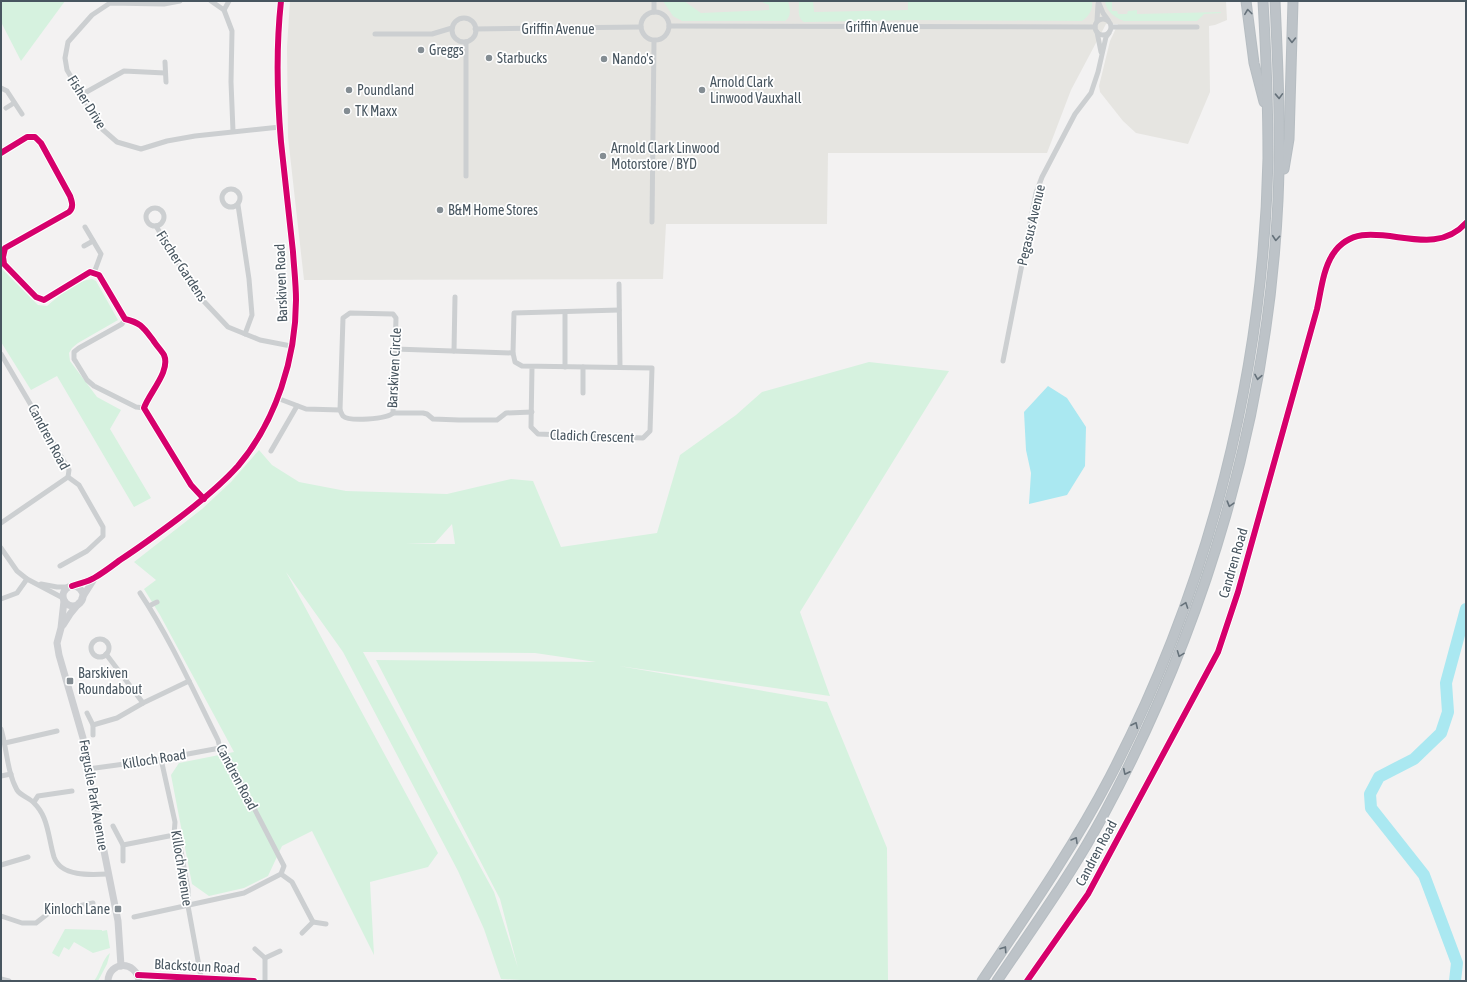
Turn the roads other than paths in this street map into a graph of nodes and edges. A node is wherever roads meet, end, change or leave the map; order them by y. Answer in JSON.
{"nodes":[{"id":1,"x":180,"y":1,"type":"edge"},
{"id":2,"x":211,"y":1,"type":"edge"},
{"id":3,"x":229,"y":1,"type":"edge"},
{"id":4,"x":281,"y":1,"type":"edge"},
{"id":5,"x":654,"y":1,"type":"edge"},
{"id":6,"x":1098,"y":1,"type":"edge"},
{"id":7,"x":1246,"y":1,"type":"edge"},
{"id":8,"x":1263,"y":1,"type":"edge"},
{"id":9,"x":1275,"y":1,"type":"edge"},
{"id":10,"x":1293,"y":1,"type":"edge"},
{"id":11,"x":224,"y":10,"type":"junction"},
{"id":12,"x":654,"y":12,"type":"junction"},
{"id":13,"x":1109,"y":20,"type":"junction"},
{"id":14,"x":669,"y":26,"type":"junction"},
{"id":15,"x":641,"y":27,"type":"junction"},
{"id":16,"x":1096,"y":27,"type":"junction"},
{"id":17,"x":1197,"y":27,"type":"dead end"},
{"id":18,"x":452,"y":28,"type":"junction"},
{"id":19,"x":475,"y":29,"type":"junction"},
{"id":20,"x":1111,"y":30,"type":"junction"},
{"id":21,"x":375,"y":34,"type":"dead end"},
{"id":22,"x":654,"y":40,"type":"junction"},
{"id":23,"x":466,"y":42,"type":"junction"},
{"id":24,"x":1102,"y":53,"type":"junction"},
{"id":25,"x":165,"y":62,"type":"dead end"},
{"id":26,"x":165,"y":73,"type":"junction"},
{"id":27,"x":166,"y":82,"type":"dead end"},
{"id":28,"x":1,"y":88,"type":"edge"},
{"id":29,"x":81,"y":95,"type":"junction"},
{"id":30,"x":14,"y":103,"type":"junction"},
{"id":31,"x":6,"y":108,"type":"dead end"},
{"id":32,"x":22,"y":114,"type":"dead end"},
{"id":33,"x":1268,"y":119,"type":"junction"},
{"id":34,"x":280,"y":127,"type":"junction"},
{"id":35,"x":233,"y":131,"type":"junction"},
{"id":36,"x":1,"y":153,"type":"edge"},
{"id":37,"x":466,"y":176,"type":"dead end"},
{"id":38,"x":1278,"y":200,"type":"junction"},
{"id":39,"x":238,"y":205,"type":"dead end"},
{"id":40,"x":652,"y":222,"type":"dead end"},
{"id":41,"x":1466,"y":223,"type":"edge"},
{"id":42,"x":156,"y":226,"type":"dead end"},
{"id":43,"x":85,"y":227,"type":"dead end"},
{"id":44,"x":93,"y":241,"type":"junction"},
{"id":45,"x":84,"y":246,"type":"dead end"},
{"id":46,"x":94,"y":273,"type":"junction"},
{"id":47,"x":619,"y":284,"type":"dead end"},
{"id":48,"x":455,"y":297,"type":"dead end"},
{"id":49,"x":619,"y":310,"type":"junction"},
{"id":50,"x":565,"y":312,"type":"junction"},
{"id":51,"x":125,"y":319,"type":"junction"},
{"id":52,"x":245,"y":334,"type":"junction"},
{"id":53,"x":291,"y":346,"type":"junction"},
{"id":54,"x":395,"y":349,"type":"junction"},
{"id":55,"x":454,"y":351,"type":"junction"},
{"id":56,"x":513,"y":353,"type":"junction"},
{"id":57,"x":1,"y":354,"type":"edge"},
{"id":58,"x":1003,"y":361,"type":"dead end"},
{"id":59,"x":532,"y":367,"type":"junction"},
{"id":60,"x":565,"y":367,"type":"junction"},
{"id":61,"x":583,"y":367,"type":"junction"},
{"id":62,"x":620,"y":367,"type":"junction"},
{"id":63,"x":583,"y":393,"type":"dead end"},
{"id":64,"x":277,"y":398,"type":"junction"},
{"id":65,"x":297,"y":406,"type":"junction"},
{"id":66,"x":144,"y":408,"type":"junction"},
{"id":67,"x":340,"y":410,"type":"junction"},
{"id":68,"x":532,"y":412,"type":"junction"},
{"id":69,"x":393,"y":413,"type":"junction"},
{"id":70,"x":271,"y":450,"type":"dead end"},
{"id":71,"x":68,"y":477,"type":"junction"},
{"id":72,"x":204,"y":499,"type":"junction"},
{"id":73,"x":1,"y":523,"type":"edge"},
{"id":74,"x":1,"y":548,"type":"edge"},
{"id":75,"x":60,"y":566,"type":"dead end"},
{"id":76,"x":27,"y":579,"type":"junction"},
{"id":77,"x":94,"y":579,"type":"junction"},
{"id":78,"x":38,"y":584,"type":"junction"},
{"id":79,"x":70,"y":586,"type":"junction"},
{"id":80,"x":140,"y":593,"type":"dead end"},
{"id":81,"x":1,"y":599,"type":"edge"},
{"id":82,"x":64,"y":599,"type":"junction"},
{"id":83,"x":81,"y":601,"type":"junction"},
{"id":84,"x":158,"y":602,"type":"dead end"},
{"id":85,"x":149,"y":606,"type":"junction"},
{"id":86,"x":61,"y":628,"type":"junction"},
{"id":87,"x":106,"y":654,"type":"dead end"},
{"id":88,"x":189,"y":681,"type":"junction"},
{"id":89,"x":143,"y":703,"type":"junction"},
{"id":90,"x":87,"y":713,"type":"dead end"},
{"id":91,"x":93,"y":725,"type":"junction"},
{"id":92,"x":1,"y":729,"type":"edge"},
{"id":93,"x":56,"y":731,"type":"dead end"},
{"id":94,"x":92,"y":735,"type":"dead end"},
{"id":95,"x":5,"y":743,"type":"junction"},
{"id":96,"x":220,"y":748,"type":"junction"},
{"id":97,"x":161,"y":759,"type":"junction"},
{"id":98,"x":88,"y":769,"type":"junction"},
{"id":99,"x":11,"y":774,"type":"junction"},
{"id":100,"x":1,"y":776,"type":"edge"},
{"id":101,"x":72,"y":790,"type":"dead end"},
{"id":102,"x":34,"y":802,"type":"junction"},
{"id":103,"x":113,"y":826,"type":"dead end"},
{"id":104,"x":174,"y":835,"type":"junction"},
{"id":105,"x":123,"y":846,"type":"junction"},
{"id":106,"x":28,"y":858,"type":"dead end"},
{"id":107,"x":123,"y":861,"type":"dead end"},
{"id":108,"x":1,"y":865,"type":"edge"},
{"id":109,"x":108,"y":874,"type":"junction"},
{"id":110,"x":281,"y":874,"type":"junction"},
{"id":111,"x":93,"y":903,"type":"dead end"},
{"id":112,"x":188,"y":906,"type":"junction"},
{"id":113,"x":1,"y":916,"type":"edge"},
{"id":114,"x":134,"y":917,"type":"dead end"},
{"id":115,"x":313,"y":922,"type":"junction"},
{"id":116,"x":326,"y":924,"type":"dead end"},
{"id":117,"x":302,"y":933,"type":"dead end"},
{"id":118,"x":255,"y":949,"type":"dead end"},
{"id":119,"x":280,"y":951,"type":"dead end"},
{"id":120,"x":265,"y":958,"type":"junction"},
{"id":121,"x":121,"y":966,"type":"junction"},
{"id":122,"x":138,"y":978,"type":"edge"},
{"id":123,"x":201,"y":978,"type":"junction"},
{"id":124,"x":1,"y":979,"type":"edge"},
{"id":125,"x":9,"y":981,"type":"edge"},
{"id":126,"x":108,"y":981,"type":"edge"},
{"id":127,"x":254,"y":981,"type":"edge"},
{"id":128,"x":265,"y":981,"type":"edge"},
{"id":129,"x":982,"y":981,"type":"edge"},
{"id":130,"x":997,"y":981,"type":"edge"},
{"id":131,"x":1027,"y":981,"type":"edge"}],
"edges":[{"from":1,"to":29,"type":"street","name":"Fisher Drive"},
{"from":2,"to":11,"type":"street"},
{"from":3,"to":11,"type":"street"},
{"from":4,"to":34,"type":"street","name":"Barskiven Road"},
{"from":5,"to":12,"type":"street"},
{"from":6,"to":13,"type":"street"},
{"from":6,"to":16,"type":"street"},
{"from":33,"to":7,"type":"highway","one_way":true},
{"from":8,"to":33,"type":"highway"},
{"from":9,"to":38,"type":"highway","one_way":true},
{"from":10,"to":38,"type":"highway","one_way":true},
{"from":11,"to":35,"type":"street"},
{"from":12,"to":14,"type":"street"},
{"from":12,"to":15,"type":"street"},
{"from":13,"to":16,"type":"street"},
{"from":13,"to":20,"type":"street"},
{"from":14,"to":16,"type":"street","name":"Griffin Avenue"},
{"from":14,"to":22,"type":"street"},
{"from":15,"to":19,"type":"street","name":"Griffin Avenue"},
{"from":15,"to":22,"type":"street"},
{"from":16,"to":20,"type":"street"},
{"from":16,"to":24,"type":"street"},
{"from":17,"to":20,"type":"street"},
{"from":18,"to":19,"type":"street"},
{"from":18,"to":21,"type":"street"},
{"from":18,"to":23,"type":"street"},
{"from":19,"to":23,"type":"street"},
{"from":20,"to":24,"type":"street","name":"Pegasus Avenue"},
{"from":22,"to":40,"type":"street"},
{"from":23,"to":37,"type":"street"},
{"from":24,"to":58,"type":"street","name":"Pegasus Avenue"},
{"from":25,"to":26,"type":"street"},
{"from":26,"to":27,"type":"street"},
{"from":26,"to":29,"type":"street"},
{"from":28,"to":30,"type":"street"},
{"from":29,"to":35,"type":"street","name":"Fisher Drive"},
{"from":30,"to":31,"type":"street"},
{"from":30,"to":32,"type":"street"},
{"from":129,"to":33,"type":"highway","one_way":true},
{"from":34,"to":35,"type":"street","name":"Fisher Drive"},
{"from":34,"to":53,"type":"street","name":"Barskiven Road"},
{"from":36,"to":46,"type":"street"},
{"from":38,"to":130,"type":"highway","one_way":true},
{"from":39,"to":52,"type":"street"},
{"from":41,"to":131,"type":"street","name":"Candren Road"},
{"from":42,"to":52,"type":"street","name":"Fischer Gardens"},
{"from":43,"to":44,"type":"street"},
{"from":44,"to":45,"type":"street"},
{"from":44,"to":46,"type":"street"},
{"from":46,"to":51,"type":"street"},
{"from":47,"to":49,"type":"street"},
{"from":48,"to":55,"type":"street"},
{"from":49,"to":50,"type":"street"},
{"from":49,"to":62,"type":"street"},
{"from":50,"to":56,"type":"street"},
{"from":50,"to":60,"type":"street"},
{"from":51,"to":66,"type":"street"},
{"from":51,"to":66,"type":"street"},
{"from":52,"to":53,"type":"street","name":"Fischer Gardens"},
{"from":53,"to":64,"type":"street","name":"Barskiven Road"},
{"from":54,"to":55,"type":"street"},
{"from":54,"to":67,"type":"street","name":"Barskiven Circle"},
{"from":54,"to":69,"type":"street","name":"Barskiven Circle"},
{"from":55,"to":56,"type":"street"},
{"from":56,"to":59,"type":"street"},
{"from":57,"to":71,"type":"street","name":"Candren Road"},
{"from":59,"to":60,"type":"street"},
{"from":59,"to":68,"type":"street","name":"Cladich Crescent"},
{"from":60,"to":61,"type":"street"},
{"from":61,"to":62,"type":"street"},
{"from":61,"to":63,"type":"street"},
{"from":62,"to":68,"type":"street","name":"Cladich Crescent"},
{"from":64,"to":65,"type":"street","name":"Barskiven Circle"},
{"from":64,"to":72,"type":"street","name":"Barskiven Road"},
{"from":65,"to":67,"type":"street","name":"Barskiven Circle"},
{"from":65,"to":70,"type":"street"},
{"from":66,"to":72,"type":"street"},
{"from":67,"to":69,"type":"street","name":"Barskiven Circle"},
{"from":68,"to":69,"type":"street"},
{"from":71,"to":73,"type":"street"},
{"from":71,"to":75,"type":"street","name":"Candren Road"},
{"from":72,"to":77,"type":"street","name":"Barskiven Road"},
{"from":74,"to":76,"type":"street"},
{"from":76,"to":78,"type":"street"},
{"from":76,"to":81,"type":"street"},
{"from":77,"to":79,"type":"street","name":"Barskiven Road"},
{"from":77,"to":83,"type":"street","name":"Barskiven Road"},
{"from":78,"to":79,"type":"street"},
{"from":78,"to":82,"type":"street"},
{"from":79,"to":82,"type":"street"},
{"from":79,"to":83,"type":"street"},
{"from":80,"to":85,"type":"street","name":"Candren Road"},
{"from":82,"to":83,"type":"street"},
{"from":82,"to":86,"type":"street","name":"Ferguslie Park Avenue"},
{"from":83,"to":86,"type":"street","name":"Ferguslie Park Avenue"},
{"from":84,"to":85,"type":"street"},
{"from":85,"to":88,"type":"street","name":"Candren Road"},
{"from":86,"to":98,"type":"street","name":"Ferguslie Park Avenue"},
{"from":87,"to":89,"type":"street"},
{"from":88,"to":89,"type":"street"},
{"from":88,"to":96,"type":"street","name":"Candren Road"},
{"from":89,"to":91,"type":"street"},
{"from":90,"to":91,"type":"street"},
{"from":91,"to":94,"type":"street"},
{"from":92,"to":95,"type":"street"},
{"from":93,"to":95,"type":"street"},
{"from":95,"to":99,"type":"street"},
{"from":96,"to":97,"type":"street","name":"Killoch Road"},
{"from":96,"to":110,"type":"street","name":"Candren Road"},
{"from":97,"to":98,"type":"street","name":"Killoch Road"},
{"from":97,"to":104,"type":"street","name":"Killoch Avenue"},
{"from":98,"to":109,"type":"street","name":"Ferguslie Park Avenue"},
{"from":99,"to":100,"type":"street"},
{"from":99,"to":102,"type":"street"},
{"from":101,"to":102,"type":"street"},
{"from":102,"to":109,"type":"street"},
{"from":103,"to":105,"type":"street"},
{"from":104,"to":105,"type":"street"},
{"from":104,"to":112,"type":"street","name":"Killoch Avenue"},
{"from":105,"to":107,"type":"street"},
{"from":106,"to":108,"type":"street"},
{"from":109,"to":121,"type":"street","name":"Ferguslie Park Avenue"},
{"from":110,"to":112,"type":"street"},
{"from":110,"to":115,"type":"street"},
{"from":111,"to":113,"type":"street"},
{"from":112,"to":114,"type":"street"},
{"from":112,"to":123,"type":"street","name":"Killoch Avenue"},
{"from":115,"to":116,"type":"street"},
{"from":115,"to":117,"type":"street"},
{"from":118,"to":120,"type":"street"},
{"from":119,"to":120,"type":"street"},
{"from":120,"to":128,"type":"street"},
{"from":121,"to":122,"type":"street"},
{"from":121,"to":126,"type":"street"},
{"from":122,"to":123,"type":"street","name":"Blackstoun Road"},
{"from":123,"to":127,"type":"street","name":"Blackstoun Road"},
{"from":124,"to":125,"type":"street"}]}
